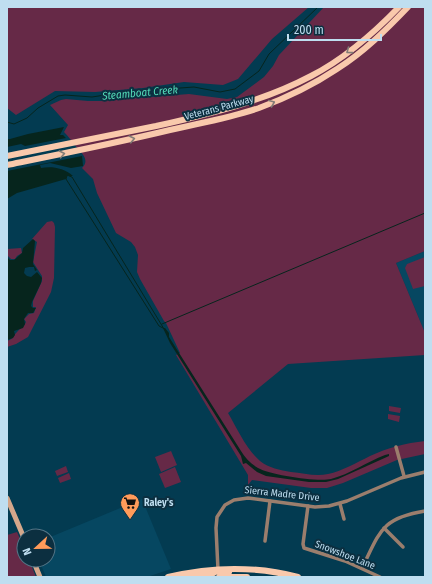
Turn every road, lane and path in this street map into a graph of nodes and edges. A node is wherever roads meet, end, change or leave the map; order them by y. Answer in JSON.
{"nodes":[{"id":1,"x":399,"y":7,"type":"edge"},
{"id":2,"x":408,"y":7,"type":"edge"},
{"id":3,"x":7,"y":156,"type":"edge"},
{"id":4,"x":7,"y":165,"type":"edge"},
{"id":5,"x":396,"y":447,"type":"dead end"},
{"id":6,"x":425,"y":472,"type":"edge"},
{"id":7,"x":404,"y":476,"type":"junction"},
{"id":8,"x":7,"y":498,"type":"edge"},
{"id":9,"x":270,"y":501,"type":"junction"},
{"id":10,"x":340,"y":504,"type":"junction"},
{"id":11,"x":308,"y":506,"type":"junction"},
{"id":12,"x":425,"y":511,"type":"edge"},
{"id":13,"x":344,"y":520,"type":"dead end"},
{"id":14,"x":20,"y":528,"type":"edge"},
{"id":15,"x":384,"y":528,"type":"junction"},
{"id":16,"x":265,"y":541,"type":"dead end"},
{"id":17,"x":402,"y":547,"type":"dead end"},
{"id":18,"x":362,"y":568,"type":"junction"},
{"id":19,"x":218,"y":570,"type":"junction"},
{"id":20,"x":270,"y":572,"type":"junction"},
{"id":21,"x":168,"y":577,"type":"edge"},
{"id":22,"x":190,"y":577,"type":"edge"},
{"id":23,"x":219,"y":577,"type":"edge"},
{"id":24,"x":247,"y":577,"type":"edge"},
{"id":25,"x":298,"y":577,"type":"edge"},
{"id":26,"x":380,"y":577,"type":"edge"}],
"edges":[{"from":1,"to":3,"type":"main road","name":"Veterans Parkway","one_way":true},
{"from":4,"to":2,"type":"main road","name":"Veterans Parkway","one_way":true},
{"from":5,"to":7,"type":"street"},
{"from":6,"to":7,"type":"street","name":"Sierra Madre Drive"},
{"from":7,"to":10,"type":"street","name":"Sierra Madre Drive"},
{"from":8,"to":14,"type":"main road"},
{"from":9,"to":11,"type":"street","name":"Sierra Madre Drive"},
{"from":9,"to":16,"type":"street"},
{"from":9,"to":19,"type":"street","name":"Sierra Madre Drive"},
{"from":10,"to":11,"type":"street","name":"Sierra Madre Drive"},
{"from":10,"to":13,"type":"street"},
{"from":11,"to":18,"type":"street","name":"Snowshoe Lane"},
{"from":12,"to":15,"type":"street"},
{"from":15,"to":17,"type":"street"},
{"from":15,"to":18,"type":"street"},
{"from":18,"to":26,"type":"street","name":"Snowshoe Lane"},
{"from":19,"to":20,"type":"main road"},
{"from":19,"to":21,"type":"main road"},
{"from":19,"to":22,"type":"main road"},
{"from":20,"to":23,"type":"main road"},
{"from":20,"to":25,"type":"main road"},
{"from":23,"to":24,"type":"main road"}]}
